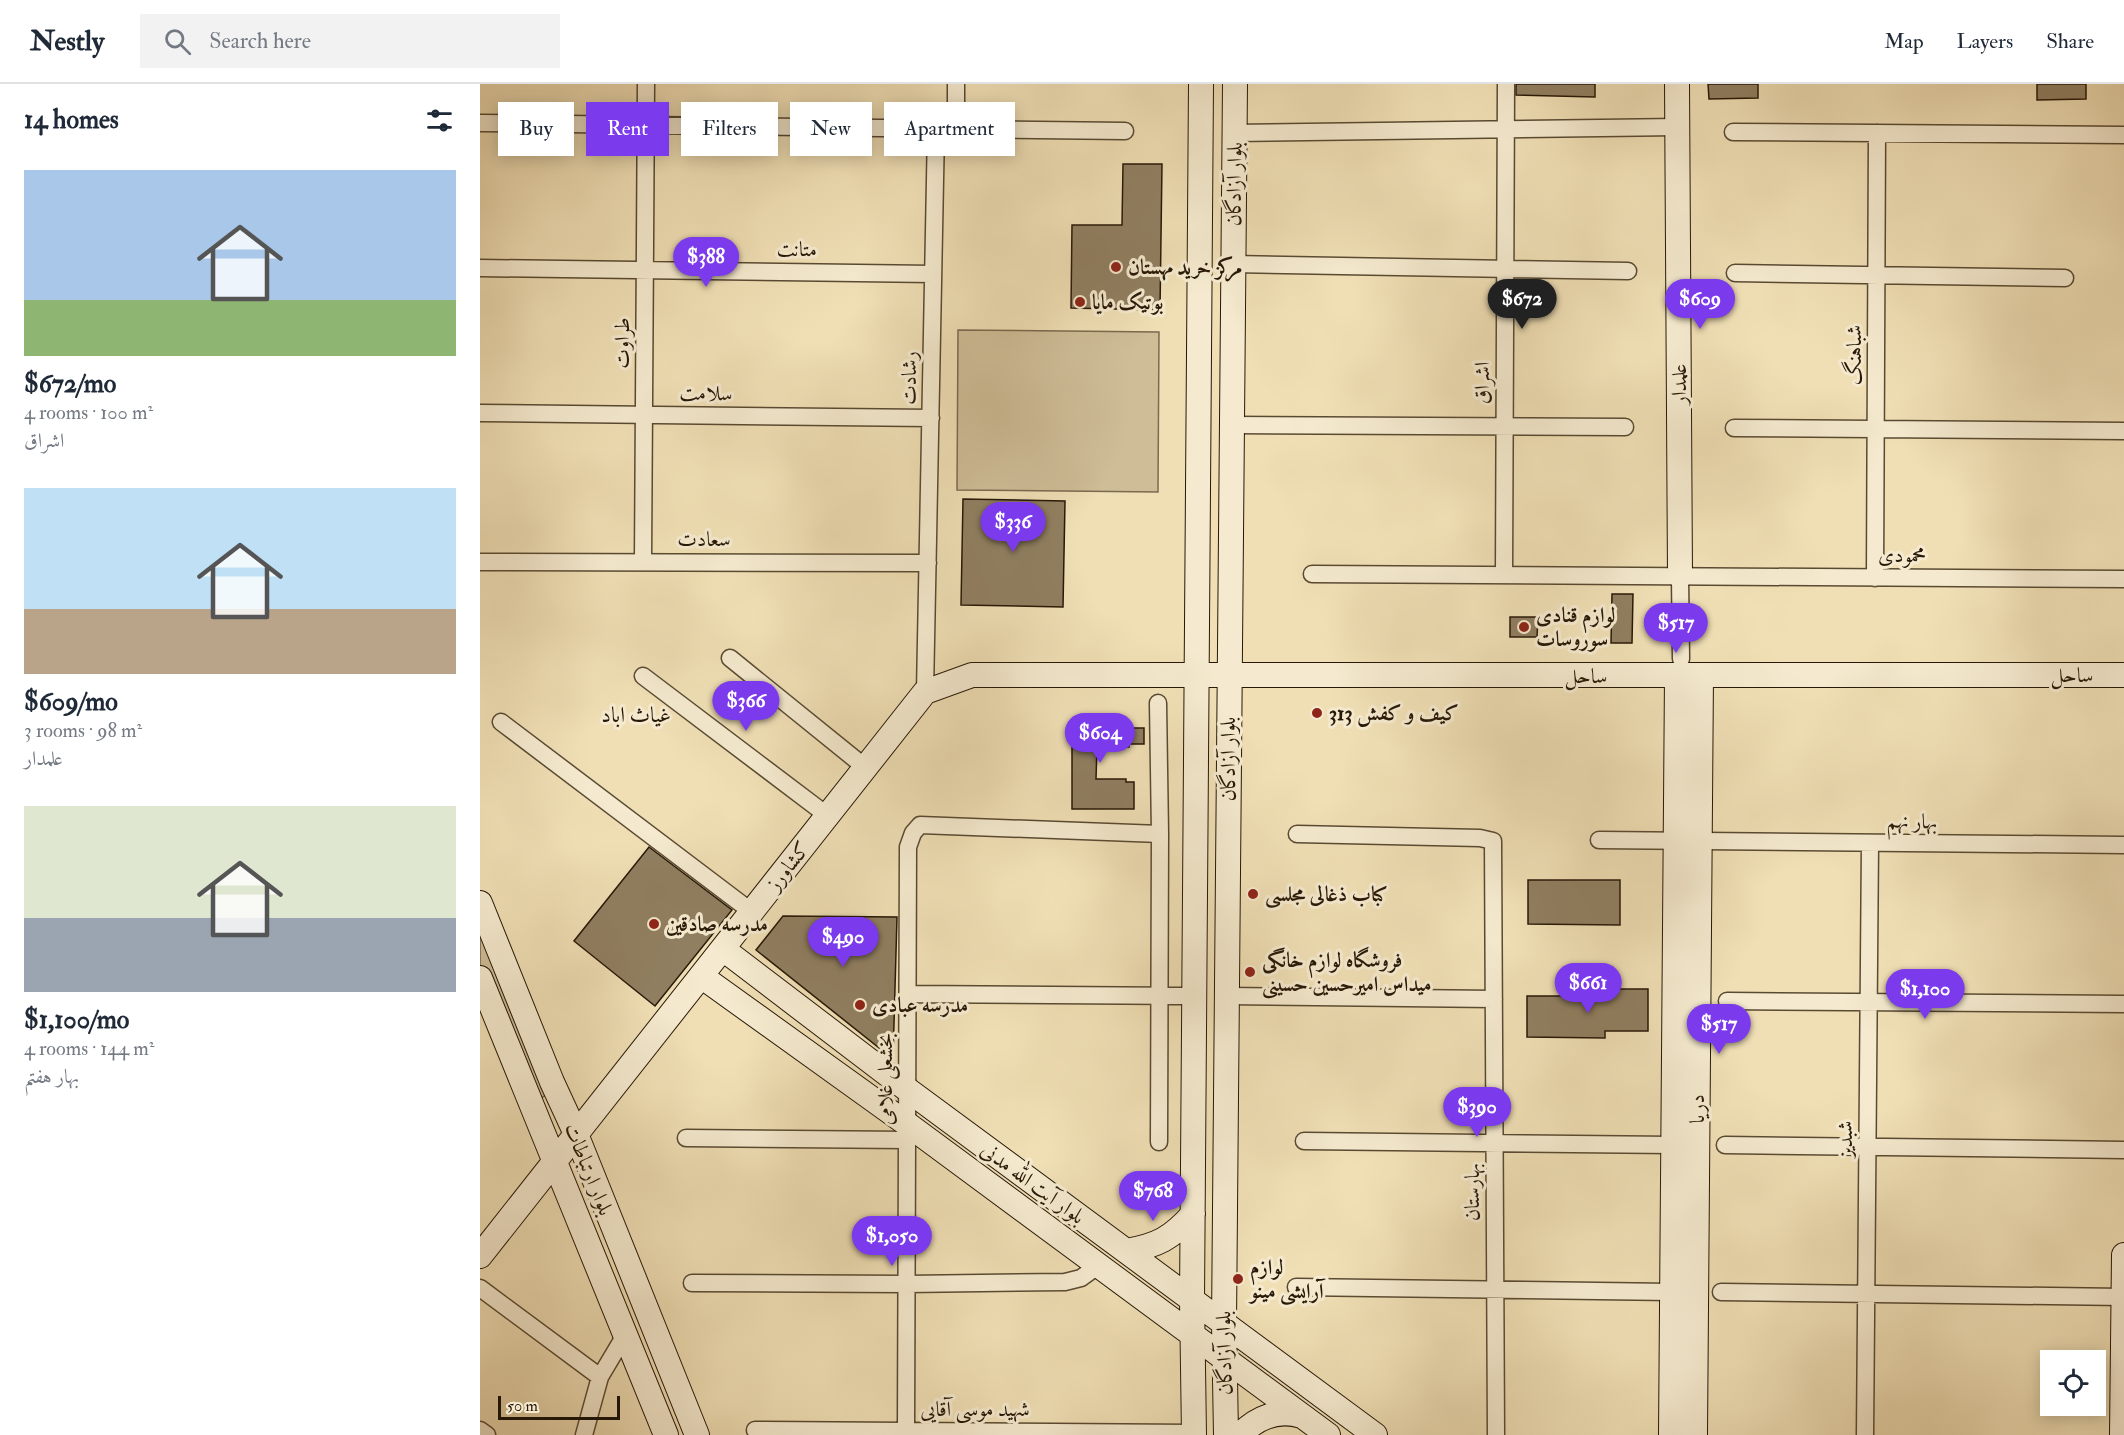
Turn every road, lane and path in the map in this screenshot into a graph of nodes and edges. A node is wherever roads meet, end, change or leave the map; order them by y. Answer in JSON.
{"nodes":[{"id":1,"x":646,"y":84,"type":"edge"},
{"id":2,"x":956,"y":84,"type":"edge"},
{"id":3,"x":1201,"y":84,"type":"edge"},
{"id":4,"x":1235,"y":84,"type":"edge"},
{"id":5,"x":1506,"y":84,"type":"edge"},
{"id":6,"x":1677,"y":84,"type":"edge"},
{"id":7,"x":646,"y":102,"type":"edge"},
{"id":8,"x":956,"y":102,"type":"edge"},
{"id":9,"x":480,"y":123,"type":"edge"},
{"id":10,"x":586,"y":124,"type":"edge"},
{"id":11,"x":669,"y":125,"type":"edge"},
{"id":12,"x":1678,"y":127,"type":"junction"},
{"id":13,"x":884,"y":128,"type":"edge"},
{"id":14,"x":1015,"y":130,"type":"edge"},
{"id":15,"x":1505,"y":130,"type":"junction"},
{"id":16,"x":1125,"y":131,"type":"dead end"},
{"id":17,"x":1733,"y":132,"type":"dead end"},
{"id":18,"x":1234,"y":133,"type":"junction"},
{"id":19,"x":1877,"y":133,"type":"junction"},
{"id":20,"x":2124,"y":135,"type":"edge"},
{"id":21,"x":646,"y":156,"type":"edge"},
{"id":22,"x":935,"y":156,"type":"edge"},
{"id":23,"x":1233,"y":264,"type":"junction"},
{"id":24,"x":480,"y":268,"type":"edge"},
{"id":25,"x":1505,"y":269,"type":"junction"},
{"id":26,"x":645,"y":270,"type":"junction"},
{"id":27,"x":1628,"y":271,"type":"dead end"},
{"id":28,"x":933,"y":273,"type":"junction"},
{"id":29,"x":1735,"y":273,"type":"dead end"},
{"id":30,"x":1876,"y":275,"type":"junction"},
{"id":31,"x":2065,"y":278,"type":"dead end"},
{"id":32,"x":480,"y":413,"type":"edge"},
{"id":33,"x":644,"y":415,"type":"junction"},
{"id":34,"x":931,"y":418,"type":"junction"},
{"id":35,"x":1231,"y":424,"type":"junction"},
{"id":36,"x":1504,"y":427,"type":"junction"},
{"id":37,"x":1625,"y":427,"type":"dead end"},
{"id":38,"x":1734,"y":428,"type":"dead end"},
{"id":39,"x":1876,"y":429,"type":"junction"},
{"id":40,"x":2124,"y":431,"type":"edge"},
{"id":41,"x":643,"y":561,"type":"junction"},
{"id":42,"x":480,"y":562,"type":"edge"},
{"id":43,"x":928,"y":563,"type":"junction"},
{"id":44,"x":1312,"y":574,"type":"dead end"},
{"id":45,"x":1503,"y":575,"type":"junction"},
{"id":46,"x":1680,"y":576,"type":"junction"},
{"id":47,"x":1875,"y":578,"type":"junction"},
{"id":48,"x":2124,"y":579,"type":"edge"},
{"id":49,"x":730,"y":658,"type":"dead end"},
{"id":50,"x":1679,"y":667,"type":"junction"},
{"id":51,"x":1701,"y":675,"type":"junction"},
{"id":52,"x":2124,"y":675,"type":"edge"},
{"id":53,"x":643,"y":676,"type":"dead end"},
{"id":54,"x":1197,"y":676,"type":"junction"},
{"id":55,"x":1229,"y":676,"type":"junction"},
{"id":56,"x":925,"y":692,"type":"junction"},
{"id":57,"x":1158,"y":703,"type":"dead end"},
{"id":58,"x":501,"y":722,"type":"dead end"},
{"id":59,"x":866,"y":768,"type":"junction"},
{"id":60,"x":828,"y":816,"type":"junction"},
{"id":61,"x":1160,"y":834,"type":"junction"},
{"id":62,"x":1297,"y":834,"type":"dead end"},
{"id":63,"x":1599,"y":840,"type":"dead end"},
{"id":64,"x":1675,"y":840,"type":"junction"},
{"id":65,"x":1699,"y":841,"type":"junction"},
{"id":66,"x":1870,"y":843,"type":"junction"},
{"id":67,"x":2124,"y":845,"type":"edge"},
{"id":68,"x":480,"y":903,"type":"edge"},
{"id":69,"x":752,"y":912,"type":"junction"},
{"id":70,"x":723,"y":949,"type":"junction"},
{"id":71,"x":701,"y":976,"type":"junction"},
{"id":72,"x":480,"y":978,"type":"edge"},
{"id":73,"x":908,"y":994,"type":"junction"},
{"id":74,"x":1159,"y":996,"type":"junction"},
{"id":75,"x":1194,"y":996,"type":"junction"},
{"id":76,"x":1226,"y":996,"type":"junction"},
{"id":77,"x":1494,"y":999,"type":"junction"},
{"id":78,"x":1674,"y":1000,"type":"junction"},
{"id":79,"x":1698,"y":1000,"type":"junction"},
{"id":80,"x":1726,"y":1001,"type":"dead end"},
{"id":81,"x":1869,"y":1002,"type":"junction"},
{"id":82,"x":2124,"y":1004,"type":"edge"},
{"id":83,"x":908,"y":1090,"type":"junction"},
{"id":84,"x":907,"y":1132,"type":"junction"},
{"id":85,"x":576,"y":1134,"type":"junction"},
{"id":86,"x":686,"y":1138,"type":"dead end"},
{"id":87,"x":1304,"y":1141,"type":"dead end"},
{"id":88,"x":1158,"y":1142,"type":"dead end"},
{"id":89,"x":1495,"y":1143,"type":"junction"},
{"id":90,"x":1673,"y":1145,"type":"junction"},
{"id":91,"x":1725,"y":1145,"type":"dead end"},
{"id":92,"x":1867,"y":1147,"type":"junction"},
{"id":93,"x":2124,"y":1149,"type":"edge"},
{"id":94,"x":554,"y":1162,"type":"junction"},
{"id":95,"x":1193,"y":1214,"type":"junction"},
{"id":96,"x":482,"y":1250,"type":"edge"},
{"id":97,"x":1126,"y":1251,"type":"junction"},
{"id":98,"x":2124,"y":1255,"type":"edge"},
{"id":99,"x":1098,"y":1265,"type":"junction"},
{"id":100,"x":692,"y":1283,"type":"dead end"},
{"id":101,"x":907,"y":1284,"type":"junction"},
{"id":102,"x":1296,"y":1287,"type":"dead end"},
{"id":103,"x":480,"y":1288,"type":"edge"},
{"id":104,"x":1496,"y":1290,"type":"junction"},
{"id":105,"x":1671,"y":1292,"type":"junction"},
{"id":106,"x":1696,"y":1292,"type":"junction"},
{"id":107,"x":1721,"y":1292,"type":"dead end"},
{"id":108,"x":1866,"y":1294,"type":"junction"},
{"id":109,"x":2124,"y":1297,"type":"edge"},
{"id":110,"x":1192,"y":1300,"type":"junction"},
{"id":111,"x":1224,"y":1323,"type":"junction"},
{"id":112,"x":1192,"y":1334,"type":"junction"},
{"id":113,"x":625,"y":1335,"type":"junction"},
{"id":114,"x":1224,"y":1358,"type":"junction"},
{"id":115,"x":600,"y":1377,"type":"junction"},
{"id":116,"x":1302,"y":1416,"type":"junction"},
{"id":117,"x":480,"y":1430,"type":"edge"},
{"id":118,"x":755,"y":1430,"type":"dead end"},
{"id":119,"x":906,"y":1431,"type":"junction"},
{"id":120,"x":1194,"y":1434,"type":"edge"},
{"id":121,"x":488,"y":1435,"type":"edge"},
{"id":122,"x":584,"y":1435,"type":"edge"},
{"id":123,"x":666,"y":1435,"type":"edge"},
{"id":124,"x":697,"y":1435,"type":"edge"},
{"id":125,"x":1226,"y":1435,"type":"edge"},
{"id":126,"x":1240,"y":1435,"type":"edge"},
{"id":127,"x":1329,"y":1435,"type":"edge"},
{"id":128,"x":1375,"y":1435,"type":"edge"},
{"id":129,"x":1496,"y":1435,"type":"edge"},
{"id":130,"x":1671,"y":1435,"type":"edge"},
{"id":131,"x":1695,"y":1435,"type":"edge"},
{"id":132,"x":1865,"y":1435,"type":"edge"},
{"id":133,"x":2122,"y":1435,"type":"edge"}],
"edges":[{"from":1,"to":7,"type":"street","name":"طراوت"},
{"from":2,"to":8,"type":"street"},
{"from":3,"to":54,"type":"street","name":"بلوار آزادگان"},
{"from":4,"to":18,"type":"street","name":"بلوار آزادگان"},
{"from":5,"to":15,"type":"street","name":"اشراق"},
{"from":6,"to":12,"type":"street","name":"علمدار"},
{"from":9,"to":10,"type":"street"},
{"from":11,"to":13,"type":"street"},
{"from":12,"to":15,"type":"street"},
{"from":12,"to":46,"type":"street","name":"علمدار"},
{"from":14,"to":16,"type":"street"},
{"from":15,"to":18,"type":"street"},
{"from":15,"to":25,"type":"street","name":"اشراق"},
{"from":17,"to":19,"type":"street"},
{"from":18,"to":23,"type":"street","name":"بلوار آزادگان"},
{"from":19,"to":20,"type":"street"},
{"from":19,"to":30,"type":"street","name":"شباهنگ"},
{"from":21,"to":26,"type":"street","name":"طراوت"},
{"from":22,"to":28,"type":"street","name":"رشادت"},
{"from":23,"to":25,"type":"street"},
{"from":23,"to":35,"type":"street","name":"بلوار آزادگان"},
{"from":24,"to":26,"type":"street","name":"متانت"},
{"from":25,"to":27,"type":"street"},
{"from":25,"to":36,"type":"street","name":"اشراق"},
{"from":26,"to":28,"type":"street","name":"متانت"},
{"from":26,"to":33,"type":"street","name":"طراوت"},
{"from":28,"to":34,"type":"street","name":"رشادت"},
{"from":29,"to":30,"type":"street"},
{"from":30,"to":31,"type":"street"},
{"from":30,"to":39,"type":"street","name":"شباهنگ"},
{"from":32,"to":33,"type":"street","name":"سلامت"},
{"from":33,"to":34,"type":"street","name":"سلامت"},
{"from":33,"to":41,"type":"street","name":"طراوت"},
{"from":34,"to":43,"type":"street","name":"رشادت"},
{"from":35,"to":36,"type":"street"},
{"from":35,"to":55,"type":"street","name":"بلوار آزادگان"},
{"from":36,"to":37,"type":"street"},
{"from":36,"to":45,"type":"street","name":"اشراق"},
{"from":38,"to":39,"type":"street"},
{"from":39,"to":40,"type":"street"},
{"from":39,"to":47,"type":"street","name":"شباهنگ"},
{"from":41,"to":42,"type":"street","name":"سعادت"},
{"from":41,"to":43,"type":"street","name":"سعادت"},
{"from":43,"to":56,"type":"street","name":"رشادت"},
{"from":44,"to":45,"type":"street","name":"محمودی"},
{"from":45,"to":46,"type":"street","name":"محمودی"},
{"from":46,"to":47,"type":"street","name":"محمودی"},
{"from":46,"to":50,"type":"street"},
{"from":47,"to":48,"type":"street","name":"محمودی"},
{"from":49,"to":59,"type":"street"},
{"from":50,"to":51,"type":"street","name":"ساحل"},
{"from":50,"to":55,"type":"street","name":"ساحل"},
{"from":50,"to":64,"type":"street","name":"دریا"},
{"from":51,"to":52,"type":"street","name":"ساحل"},
{"from":51,"to":65,"type":"street","name":"دریا"},
{"from":53,"to":60,"type":"street"},
{"from":54,"to":55,"type":"street","name":"ساحل"},
{"from":54,"to":56,"type":"street"},
{"from":54,"to":75,"type":"street","name":"بلوار آزادگان"},
{"from":55,"to":76,"type":"street","name":"بلوار آزادگان"},
{"from":56,"to":59,"type":"street","name":"کشاورز"},
{"from":57,"to":61,"type":"street"},
{"from":58,"to":69,"type":"street"},
{"from":59,"to":60,"type":"street","name":"کشاورز"},
{"from":60,"to":69,"type":"street","name":"کشاورز"},
{"from":61,"to":73,"type":"street","name":"بخشعلی غلامی"},
{"from":61,"to":74,"type":"street"},
{"from":62,"to":77,"type":"street","name":"بهارستان"},
{"from":63,"to":64,"type":"street","name":"بهار نهم"},
{"from":64,"to":65,"type":"street","name":"بهار نهم"},
{"from":64,"to":78,"type":"street","name":"دریا"},
{"from":65,"to":66,"type":"street","name":"بهار نهم"},
{"from":65,"to":79,"type":"street","name":"دریا"},
{"from":66,"to":67,"type":"street","name":"بهار نهم"},
{"from":66,"to":81,"type":"street","name":"شبدیز"},
{"from":68,"to":85,"type":"street","name":"بلوار ارتباطات"},
{"from":69,"to":70,"type":"street","name":"کشاورز"},
{"from":70,"to":71,"type":"street","name":"کشاورز"},
{"from":70,"to":83,"type":"street","name":"بلوار آیت الله مدنی"},
{"from":71,"to":84,"type":"street","name":"بلوار آیت الله مدنی"},
{"from":71,"to":85,"type":"street","name":"کشاورز"},
{"from":72,"to":94,"type":"street","name":"بلوار ارتباطات"},
{"from":73,"to":74,"type":"street"},
{"from":73,"to":83,"type":"street","name":"بخشعلی غلامی"},
{"from":74,"to":75,"type":"street"},
{"from":74,"to":88,"type":"street"},
{"from":75,"to":95,"type":"street","name":"بلوار آزادگان"},
{"from":76,"to":77,"type":"street"},
{"from":76,"to":111,"type":"street","name":"بلوار آزادگان"},
{"from":77,"to":89,"type":"street","name":"بهارستان"},
{"from":78,"to":79,"type":"street"},
{"from":78,"to":90,"type":"street","name":"دریا"},
{"from":79,"to":106,"type":"street","name":"دریا"},
{"from":80,"to":81,"type":"street"},
{"from":81,"to":82,"type":"street"},
{"from":81,"to":92,"type":"street","name":"شبدیز"},
{"from":83,"to":84,"type":"street","name":"بخشعلی غلامی"},
{"from":83,"to":97,"type":"street","name":"بلوار آیت الله مدنی"},
{"from":84,"to":86,"type":"street"},
{"from":84,"to":99,"type":"street","name":"بلوار آیت الله مدنی"},
{"from":84,"to":101,"type":"street","name":"بخشعلی غلامی"},
{"from":85,"to":94,"type":"street","name":"کشاورز"},
{"from":85,"to":124,"type":"street","name":"بلوار ارتباطات"},
{"from":87,"to":89,"type":"street"},
{"from":89,"to":90,"type":"street"},
{"from":89,"to":104,"type":"street","name":"بهارستان"},
{"from":90,"to":105,"type":"street","name":"دریا"},
{"from":91,"to":92,"type":"street"},
{"from":92,"to":93,"type":"street"},
{"from":92,"to":108,"type":"street","name":"شبدیز"},
{"from":94,"to":96,"type":"street","name":"کشاورز"},
{"from":94,"to":113,"type":"street","name":"بلوار ارتباطات"},
{"from":95,"to":97,"type":"street"},
{"from":95,"to":110,"type":"street","name":"بلوار آزادگان"},
{"from":97,"to":110,"type":"street","name":"بلوار آیت الله مدنی"},
{"from":98,"to":109,"type":"street"},
{"from":99,"to":101,"type":"street"},
{"from":99,"to":112,"type":"street","name":"بلوار آیت الله مدنی"},
{"from":100,"to":101,"type":"street"},
{"from":101,"to":119,"type":"street","name":"بخشعلی غلامی"},
{"from":102,"to":104,"type":"street"},
{"from":103,"to":115,"type":"street"},
{"from":104,"to":105,"type":"street"},
{"from":104,"to":129,"type":"street","name":"بهارستان"},
{"from":105,"to":106,"type":"street"},
{"from":105,"to":130,"type":"street","name":"دریا"},
{"from":106,"to":131,"type":"street","name":"دریا"},
{"from":107,"to":108,"type":"street"},
{"from":108,"to":109,"type":"street"},
{"from":108,"to":132,"type":"street","name":"شبدیز"},
{"from":109,"to":133,"type":"street"},
{"from":110,"to":111,"type":"street","name":"بلوار آیت الله مدنی"},
{"from":110,"to":112,"type":"street","name":"بلوار آزادگان"},
{"from":111,"to":114,"type":"street","name":"بلوار آزادگان"},
{"from":111,"to":128,"type":"street","name":"بلوار آیت الله مدنی"},
{"from":112,"to":114,"type":"street","name":"بلوار آیت الله مدنی"},
{"from":112,"to":120,"type":"street","name":"بلوار آزادگان"},
{"from":113,"to":115,"type":"street"},
{"from":113,"to":123,"type":"street","name":"بلوار ارتباطات"},
{"from":114,"to":116,"type":"street","name":"بلوار آیت الله مدنی"},
{"from":114,"to":125,"type":"street","name":"بلوار آزادگان"},
{"from":115,"to":122,"type":"street"},
{"from":116,"to":126,"type":"street"},
{"from":116,"to":127,"type":"street","name":"بلوار آیت الله مدنی"},
{"from":117,"to":121,"type":"street"},
{"from":118,"to":119,"type":"street","name":"شهید موسی آقایی"},
{"from":119,"to":120,"type":"street","name":"شهید موسی آقایی"}]}
